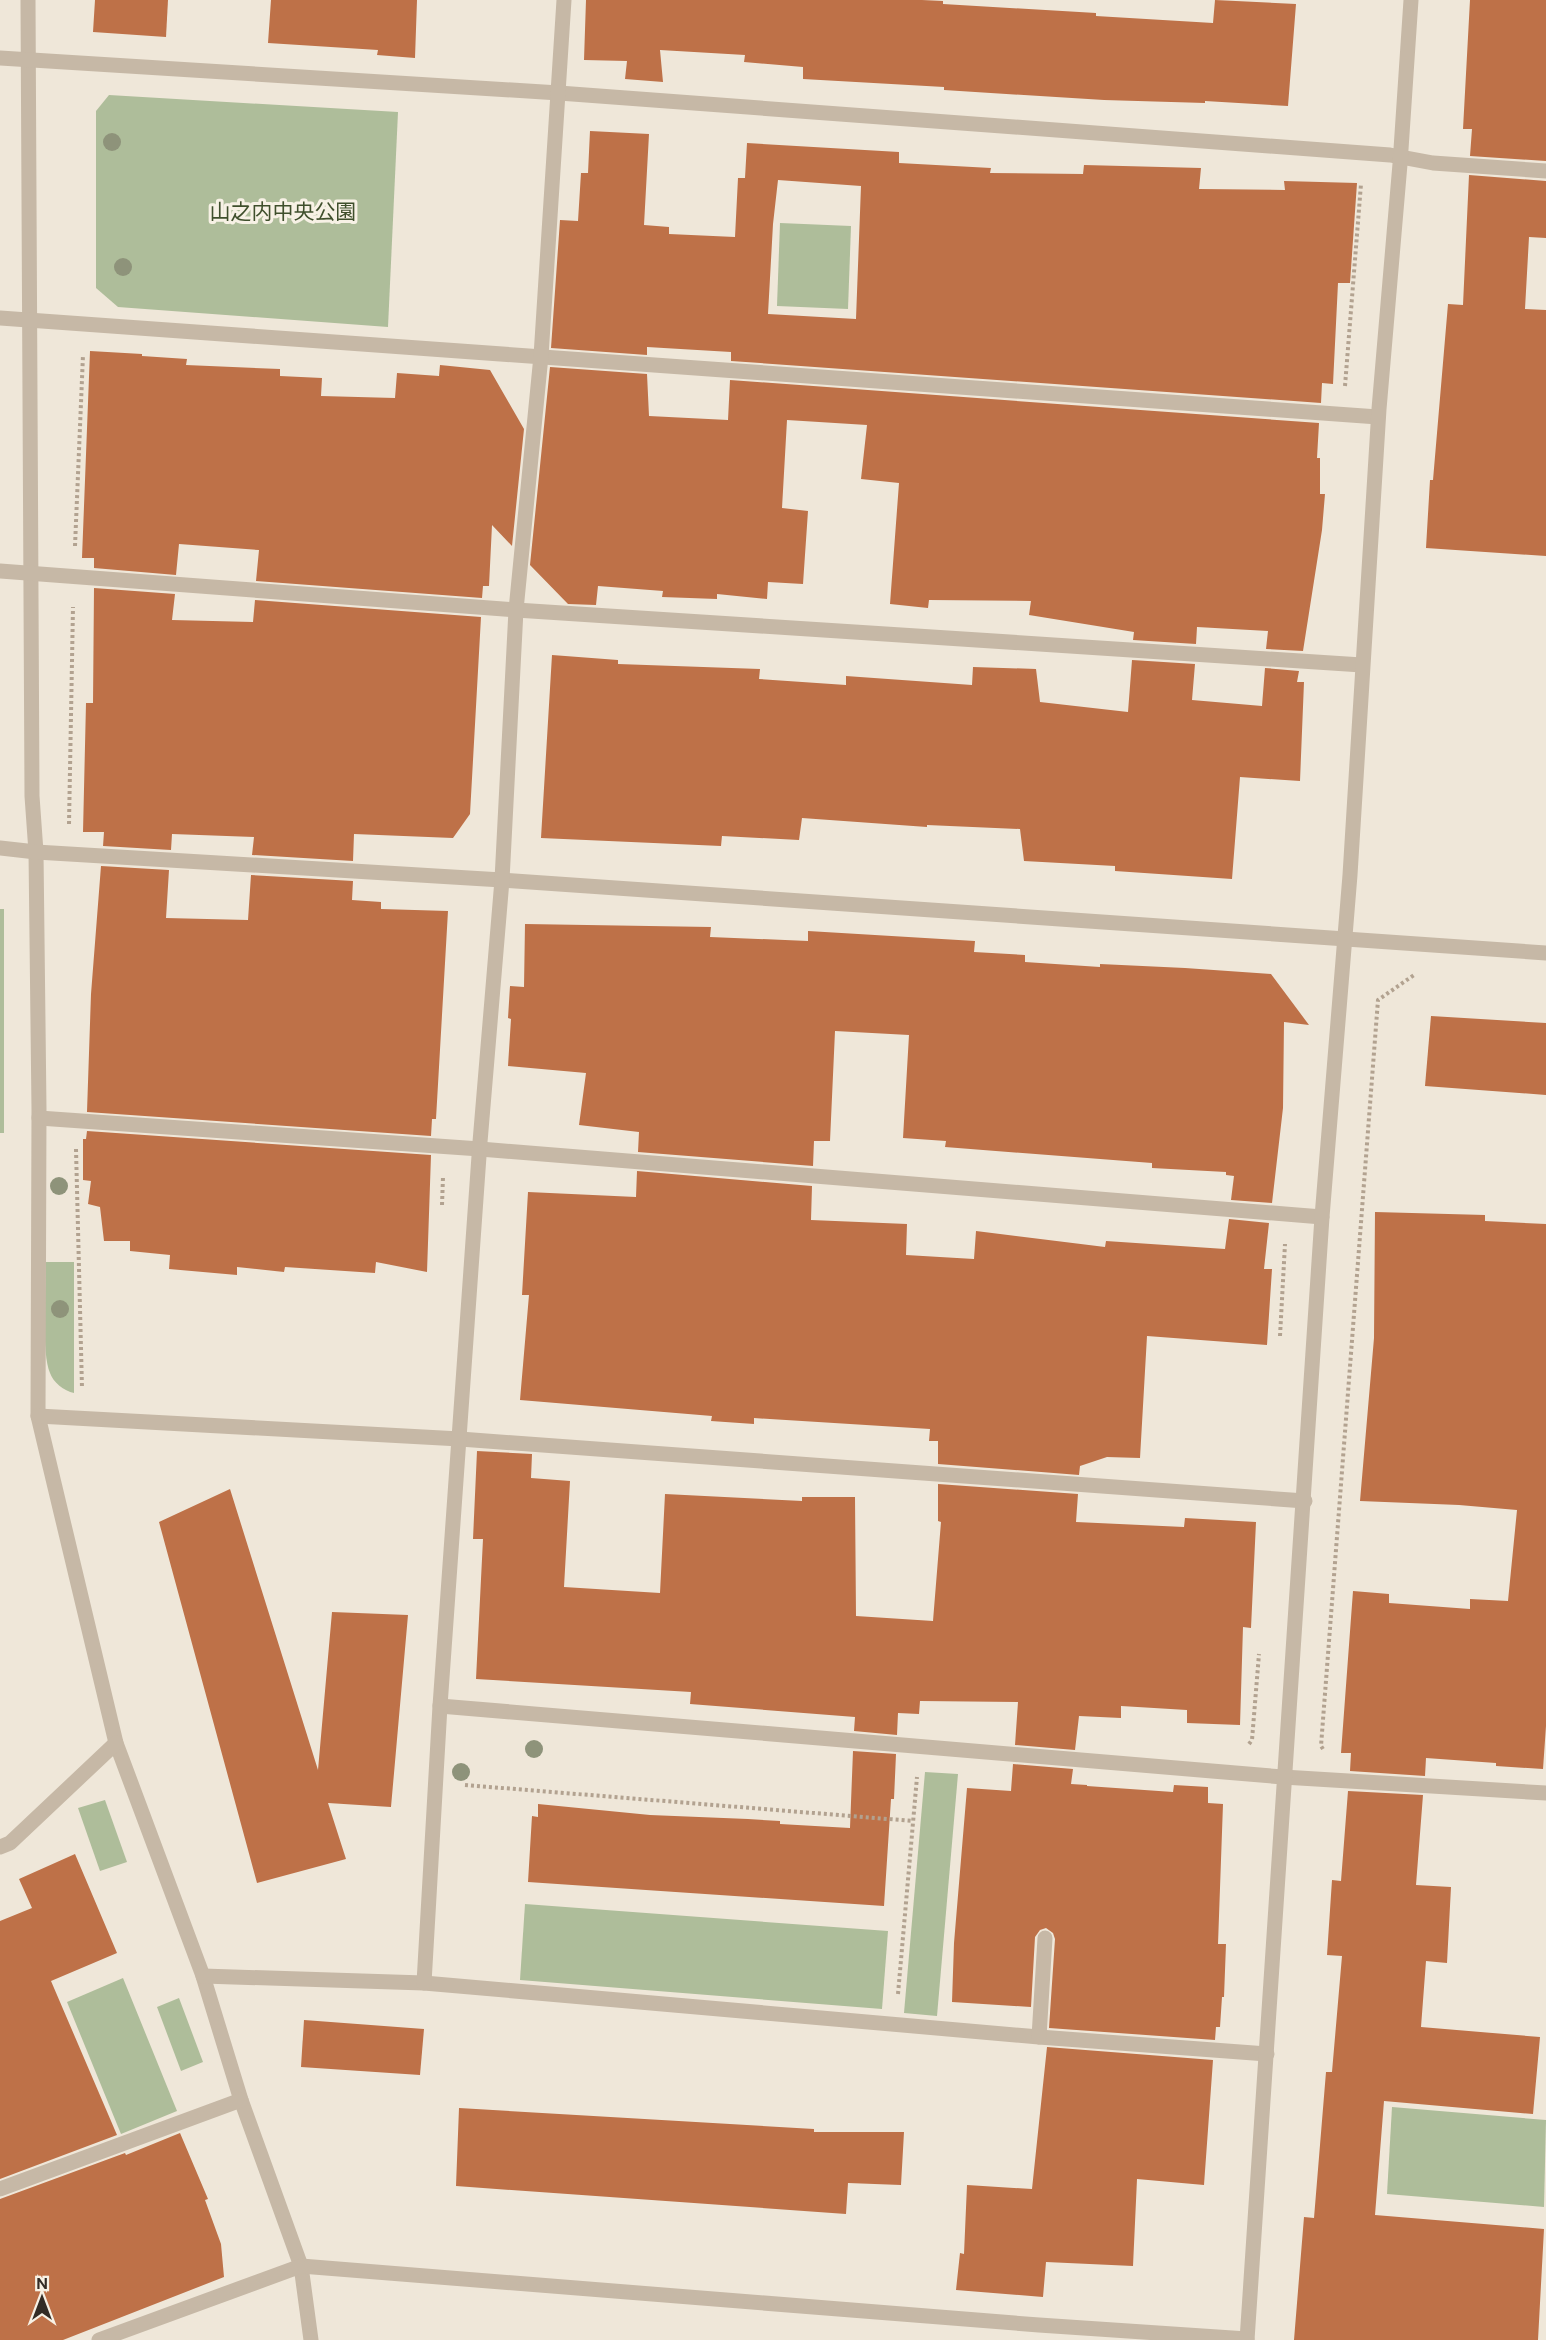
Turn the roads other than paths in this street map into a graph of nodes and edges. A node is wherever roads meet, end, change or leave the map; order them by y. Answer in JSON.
{"nodes":[{"id":1,"x":28,"y":0,"type":"edge"},
{"id":2,"x":564,"y":0,"type":"edge"},
{"id":3,"x":1411,"y":0,"type":"edge"},
{"id":4,"x":0,"y":58,"type":"edge"},
{"id":5,"x":29,"y":60,"type":"junction"},
{"id":6,"x":559,"y":93,"type":"junction"},
{"id":7,"x":1401,"y":156,"type":"junction"},
{"id":8,"x":1546,"y":171,"type":"edge"},
{"id":9,"x":0,"y":318,"type":"edge"},
{"id":10,"x":30,"y":319,"type":"junction"},
{"id":11,"x":541,"y":356,"type":"junction"},
{"id":12,"x":1378,"y":417,"type":"junction"},
{"id":13,"x":0,"y":571,"type":"edge"},
{"id":14,"x":30,"y":573,"type":"junction"},
{"id":15,"x":516,"y":610,"type":"junction"},
{"id":16,"x":1362,"y":665,"type":"junction"},
{"id":17,"x":0,"y":848,"type":"edge"},
{"id":18,"x":36,"y":852,"type":"junction"},
{"id":19,"x":502,"y":880,"type":"junction"},
{"id":20,"x":1346,"y":940,"type":"junction"},
{"id":21,"x":1546,"y":953,"type":"edge"},
{"id":22,"x":39,"y":1118,"type":"junction"},
{"id":23,"x":480,"y":1149,"type":"junction"},
{"id":24,"x":1322,"y":1217,"type":"junction"},
{"id":25,"x":38,"y":1416,"type":"junction"},
{"id":26,"x":460,"y":1439,"type":"junction"},
{"id":27,"x":1305,"y":1501,"type":"junction"},
{"id":28,"x":440,"y":1706,"type":"junction"},
{"id":29,"x":116,"y":1743,"type":"junction"},
{"id":30,"x":1283,"y":1777,"type":"junction"},
{"id":31,"x":1546,"y":1793,"type":"edge"},
{"id":32,"x":0,"y":1847,"type":"edge"},
{"id":33,"x":1045,"y":1938,"type":"dead end"},
{"id":34,"x":203,"y":1976,"type":"junction"},
{"id":35,"x":423,"y":1983,"type":"junction"},
{"id":36,"x":1039,"y":2037,"type":"junction"},
{"id":37,"x":1267,"y":2054,"type":"junction"},
{"id":38,"x":241,"y":2100,"type":"junction"},
{"id":39,"x":0,"y":2188,"type":"edge"},
{"id":40,"x":302,"y":2266,"type":"junction"},
{"id":41,"x":99,"y":2340,"type":"edge"},
{"id":42,"x":311,"y":2340,"type":"edge"},
{"id":43,"x":1247,"y":2340,"type":"edge"}],
"edges":[{"from":1,"to":5,"type":"street"},
{"from":2,"to":6,"type":"street"},
{"from":3,"to":7,"type":"street"},
{"from":4,"to":5,"type":"street"},
{"from":5,"to":6,"type":"street"},
{"from":5,"to":10,"type":"street"},
{"from":6,"to":7,"type":"street"},
{"from":6,"to":11,"type":"street"},
{"from":7,"to":8,"type":"street"},
{"from":7,"to":12,"type":"street"},
{"from":9,"to":10,"type":"street"},
{"from":10,"to":11,"type":"street"},
{"from":10,"to":14,"type":"street"},
{"from":11,"to":12,"type":"street"},
{"from":11,"to":15,"type":"street"},
{"from":12,"to":16,"type":"street"},
{"from":13,"to":14,"type":"street"},
{"from":14,"to":15,"type":"street"},
{"from":14,"to":18,"type":"street"},
{"from":15,"to":16,"type":"street"},
{"from":15,"to":19,"type":"street"},
{"from":16,"to":20,"type":"street"},
{"from":17,"to":18,"type":"street"},
{"from":18,"to":19,"type":"street"},
{"from":18,"to":22,"type":"street"},
{"from":19,"to":20,"type":"street"},
{"from":19,"to":23,"type":"street"},
{"from":20,"to":21,"type":"street"},
{"from":20,"to":24,"type":"street"},
{"from":22,"to":23,"type":"street"},
{"from":22,"to":25,"type":"street"},
{"from":23,"to":24,"type":"street"},
{"from":23,"to":26,"type":"street"},
{"from":24,"to":27,"type":"street"},
{"from":25,"to":26,"type":"street"},
{"from":25,"to":29,"type":"street"},
{"from":26,"to":27,"type":"street"},
{"from":26,"to":28,"type":"street"},
{"from":27,"to":30,"type":"street"},
{"from":28,"to":30,"type":"street"},
{"from":28,"to":35,"type":"street"},
{"from":29,"to":32,"type":"street"},
{"from":29,"to":34,"type":"street"},
{"from":30,"to":31,"type":"street"},
{"from":30,"to":37,"type":"street"},
{"from":33,"to":36,"type":"street"},
{"from":34,"to":35,"type":"street"},
{"from":34,"to":38,"type":"street"},
{"from":35,"to":36,"type":"street"},
{"from":36,"to":37,"type":"street"},
{"from":37,"to":43,"type":"street"},
{"from":38,"to":39,"type":"street"},
{"from":38,"to":40,"type":"street"},
{"from":40,"to":41,"type":"street"},
{"from":40,"to":42,"type":"street"},
{"from":40,"to":43,"type":"street"}]}
